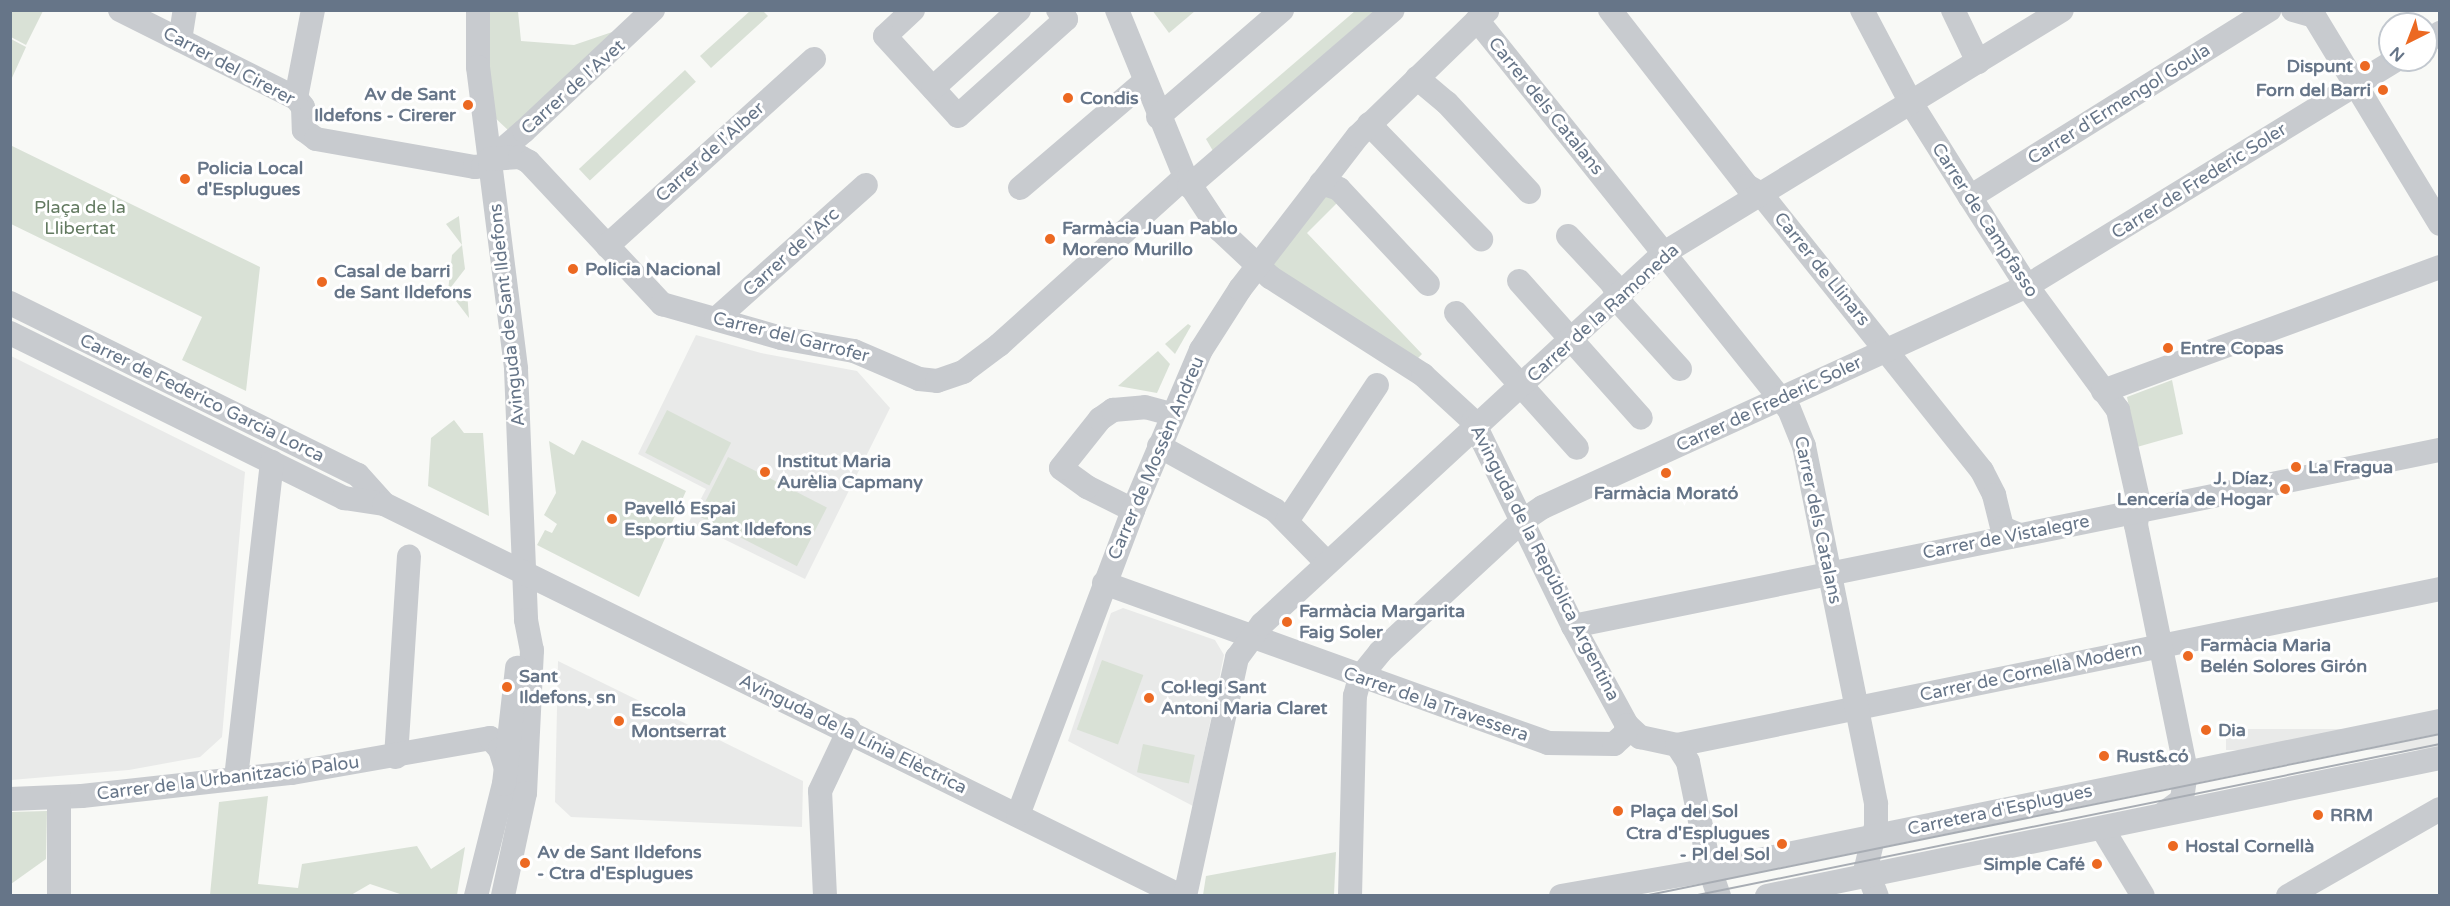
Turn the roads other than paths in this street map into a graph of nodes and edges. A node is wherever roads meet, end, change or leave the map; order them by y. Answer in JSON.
{"nodes":[{"id":1,"x":120,"y":10,"type":"edge"},
{"id":2,"x":185,"y":10,"type":"edge"},
{"id":3,"x":313,"y":10,"type":"edge"},
{"id":4,"x":478,"y":10,"type":"edge"},
{"id":5,"x":653,"y":10,"type":"edge"},
{"id":6,"x":913,"y":10,"type":"edge"},
{"id":7,"x":1020,"y":10,"type":"edge"},
{"id":8,"x":1058,"y":10,"type":"edge"},
{"id":9,"x":1117,"y":10,"type":"edge"},
{"id":10,"x":1282,"y":10,"type":"edge"},
{"id":11,"x":1393,"y":10,"type":"edge"},
{"id":12,"x":1610,"y":10,"type":"edge"},
{"id":13,"x":1862,"y":10,"type":"edge"},
{"id":14,"x":1953,"y":10,"type":"edge"},
{"id":15,"x":2062,"y":10,"type":"edge"},
{"id":16,"x":2269,"y":10,"type":"edge"},
{"id":17,"x":2308,"y":12,"type":"edge"},
{"id":18,"x":1482,"y":15,"type":"edge"},
{"id":19,"x":180,"y":40,"type":"junction"},
{"id":20,"x":814,"y":59,"type":"dead end"},
{"id":21,"x":1978,"y":62,"type":"junction"},
{"id":22,"x":2378,"y":71,"type":"edge"},
{"id":23,"x":1417,"y":78,"type":"junction"},
{"id":24,"x":1143,"y":83,"type":"junction"},
{"id":25,"x":2356,"y":85,"type":"junction"},
{"id":26,"x":933,"y":88,"type":"junction"},
{"id":27,"x":296,"y":98,"type":"junction"},
{"id":28,"x":1911,"y":103,"type":"junction"},
{"id":29,"x":1158,"y":117,"type":"junction"},
{"id":30,"x":1369,"y":124,"type":"junction"},
{"id":31,"x":490,"y":159,"type":"junction"},
{"id":32,"x":1187,"y":182,"type":"junction"},
{"id":33,"x":1321,"y":183,"type":"junction"},
{"id":34,"x":866,"y":184,"type":"dead end"},
{"id":35,"x":1020,"y":188,"type":"dead end"},
{"id":36,"x":1529,"y":192,"type":"dead end"},
{"id":37,"x":1761,"y":194,"type":"junction"},
{"id":38,"x":1970,"y":197,"type":"junction"},
{"id":39,"x":2439,"y":224,"type":"edge"},
{"id":40,"x":1568,"y":236,"type":"dead end"},
{"id":41,"x":1481,"y":239,"type":"dead end"},
{"id":42,"x":607,"y":246,"type":"junction"},
{"id":43,"x":1664,"y":253,"type":"junction"},
{"id":44,"x":1258,"y":267,"type":"junction"},
{"id":45,"x":2439,"y":267,"type":"edge"},
{"id":46,"x":1519,"y":281,"type":"dead end"},
{"id":47,"x":1428,"y":284,"type":"dead end"},
{"id":48,"x":2027,"y":286,"type":"junction"},
{"id":49,"x":1618,"y":296,"type":"junction"},
{"id":50,"x":10,"y":303,"type":"edge"},
{"id":51,"x":1456,"y":314,"type":"dead end"},
{"id":52,"x":716,"y":319,"type":"junction"},
{"id":53,"x":10,"y":333,"type":"edge"},
{"id":54,"x":1570,"y":341,"type":"junction"},
{"id":55,"x":1887,"y":350,"type":"junction"},
{"id":56,"x":1680,"y":369,"type":"dead end"},
{"id":57,"x":1377,"y":385,"type":"dead end"},
{"id":58,"x":1520,"y":387,"type":"junction"},
{"id":59,"x":2103,"y":390,"type":"junction"},
{"id":60,"x":1782,"y":398,"type":"junction"},
{"id":61,"x":1171,"y":414,"type":"junction"},
{"id":62,"x":1641,"y":418,"type":"dead end"},
{"id":63,"x":1477,"y":427,"type":"junction"},
{"id":64,"x":1159,"y":446,"type":"junction"},
{"id":65,"x":1577,"y":448,"type":"dead end"},
{"id":66,"x":2439,"y":450,"type":"edge"},
{"id":67,"x":272,"y":462,"type":"junction"},
{"id":68,"x":384,"y":504,"type":"junction"},
{"id":69,"x":1133,"y":510,"type":"junction"},
{"id":70,"x":2137,"y":513,"type":"junction"},
{"id":71,"x":1287,"y":521,"type":"junction"},
{"id":72,"x":1522,"y":521,"type":"junction"},
{"id":73,"x":2017,"y":534,"type":"junction"},
{"id":74,"x":410,"y":556,"type":"dead end"},
{"id":75,"x":1327,"y":563,"type":"junction"},
{"id":76,"x":525,"y":573,"type":"junction"},
{"id":77,"x":1830,"y":573,"type":"junction"},
{"id":78,"x":1104,"y":583,"type":"junction"},
{"id":79,"x":2439,"y":589,"type":"edge"},
{"id":80,"x":526,"y":620,"type":"junction"},
{"id":81,"x":1573,"y":626,"type":"junction"},
{"id":82,"x":1250,"y":638,"type":"junction"},
{"id":83,"x":2162,"y":645,"type":"junction"},
{"id":84,"x":1360,"y":677,"type":"junction"},
{"id":85,"x":1857,"y":708,"type":"junction"},
{"id":86,"x":2439,"y":721,"type":"edge"},
{"id":87,"x":1627,"y":724,"type":"junction"},
{"id":88,"x":849,"y":730,"type":"junction"},
{"id":89,"x":1677,"y":745,"type":"junction"},
{"id":90,"x":396,"y":757,"type":"junction"},
{"id":91,"x":2439,"y":758,"type":"edge"},
{"id":92,"x":506,"y":765,"type":"junction"},
{"id":93,"x":2186,"y":771,"type":"junction"},
{"id":94,"x":236,"y":778,"type":"junction"},
{"id":95,"x":59,"y":797,"type":"junction"},
{"id":96,"x":10,"y":799,"type":"edge"},
{"id":97,"x":2439,"y":809,"type":"edge"},
{"id":98,"x":2163,"y":814,"type":"junction"},
{"id":99,"x":1018,"y":815,"type":"junction"},
{"id":100,"x":2102,"y":828,"type":"junction"},
{"id":101,"x":1874,"y":836,"type":"junction"},
{"id":102,"x":1710,"y":870,"type":"junction"},
{"id":103,"x":1873,"y":885,"type":"edge"},
{"id":104,"x":59,"y":896,"type":"edge"},
{"id":105,"x":476,"y":896,"type":"edge"},
{"id":106,"x":503,"y":896,"type":"edge"},
{"id":107,"x":825,"y":896,"type":"edge"},
{"id":108,"x":1183,"y":896,"type":"edge"},
{"id":109,"x":1350,"y":896,"type":"edge"},
{"id":110,"x":1561,"y":896,"type":"edge"},
{"id":111,"x":1719,"y":896,"type":"edge"},
{"id":112,"x":1767,"y":896,"type":"edge"},
{"id":113,"x":2143,"y":896,"type":"edge"},
{"id":114,"x":2288,"y":896,"type":"edge"}],
"edges":[{"from":1,"to":19,"type":"street","name":"Carrer del Cirerer"},
{"from":2,"to":19,"type":"street"},
{"from":3,"to":27,"type":"street"},
{"from":4,"to":31,"type":"street","name":"Avinguda de Sant Ildefons"},
{"from":5,"to":31,"type":"street","name":"Carrer de l'Avet"},
{"from":6,"to":26,"type":"street"},
{"from":7,"to":26,"type":"street"},
{"from":8,"to":26,"type":"street"},
{"from":9,"to":24,"type":"street","name":"Avinguda de la República Argentina"},
{"from":10,"to":29,"type":"street"},
{"from":11,"to":32,"type":"street","name":"Carrer del Garrofer"},
{"from":12,"to":37,"type":"street","name":"Carrer de Llinars"},
{"from":13,"to":28,"type":"street","name":"Carrer de Campfasso"},
{"from":14,"to":21,"type":"street"},
{"from":15,"to":21,"type":"street","name":"Carrer de la Ramoneda"},
{"from":16,"to":38,"type":"street","name":"Carrer d'Ermengol Goula"},
{"from":17,"to":25,"type":"street"},
{"from":18,"to":23,"type":"street","name":"Carrer de Mossèn Andreu"},
{"from":18,"to":43,"type":"street","name":"Carrer dels Catalans"},
{"from":19,"to":27,"type":"street","name":"Carrer del Cirerer"},
{"from":20,"to":42,"type":"street","name":"Carrer de l'Alber"},
{"from":21,"to":28,"type":"street","name":"Carrer de la Ramoneda"},
{"from":22,"to":25,"type":"street","name":"Carrer de Frederic Soler"},
{"from":23,"to":30,"type":"street","name":"Carrer de Mossèn Andreu"},
{"from":23,"to":36,"type":"street"},
{"from":24,"to":29,"type":"street","name":"Avinguda de la República Argentina"},
{"from":24,"to":35,"type":"street"},
{"from":25,"to":39,"type":"street"},
{"from":25,"to":48,"type":"street","name":"Carrer de Frederic Soler"},
{"from":27,"to":31,"type":"street","name":"Carrer del Cirerer"},
{"from":28,"to":37,"type":"street","name":"Carrer de la Ramoneda"},
{"from":28,"to":38,"type":"street","name":"Carrer de Campfasso"},
{"from":29,"to":32,"type":"street","name":"Avinguda de la República Argentina"},
{"from":30,"to":33,"type":"street","name":"Carrer de Mossèn Andreu"},
{"from":30,"to":41,"type":"street"},
{"from":31,"to":42,"type":"street","name":"Carrer del Garrofer"},
{"from":31,"to":76,"type":"street","name":"Avinguda de Sant Ildefons"},
{"from":32,"to":44,"type":"street","name":"Avinguda de la República Argentina"},
{"from":32,"to":52,"type":"street","name":"Carrer del Garrofer"},
{"from":33,"to":44,"type":"street","name":"Carrer de Mossèn Andreu"},
{"from":33,"to":47,"type":"street"},
{"from":34,"to":52,"type":"street","name":"Carrer de l'Arc"},
{"from":37,"to":43,"type":"street","name":"Carrer de la Ramoneda"},
{"from":37,"to":55,"type":"street","name":"Carrer de Llinars"},
{"from":38,"to":48,"type":"street","name":"Carrer de Campfasso"},
{"from":40,"to":49,"type":"street"},
{"from":42,"to":52,"type":"street","name":"Carrer del Garrofer"},
{"from":43,"to":49,"type":"street","name":"Carrer de la Ramoneda"},
{"from":43,"to":60,"type":"street","name":"Carrer dels Catalans"},
{"from":44,"to":61,"type":"street","name":"Carrer de Mossèn Andreu"},
{"from":44,"to":63,"type":"street","name":"Avinguda de la República Argentina"},
{"from":45,"to":59,"type":"street"},
{"from":46,"to":54,"type":"street"},
{"from":48,"to":55,"type":"street","name":"Carrer de Frederic Soler"},
{"from":48,"to":59,"type":"street","name":"Carrer de Campfasso"},
{"from":49,"to":54,"type":"street","name":"Carrer de la Ramoneda"},
{"from":49,"to":56,"type":"street"},
{"from":50,"to":68,"type":"street","name":"Carrer de Federico Garcia Lorca"},
{"from":51,"to":58,"type":"street"},
{"from":53,"to":67,"type":"street","name":"Carrer de Federico Garcia Lorca"},
{"from":54,"to":58,"type":"street","name":"Carrer de la Ramoneda"},
{"from":54,"to":62,"type":"street"},
{"from":55,"to":60,"type":"street","name":"Carrer de Frederic Soler"},
{"from":55,"to":73,"type":"street","name":"Carrer de Llinars"},
{"from":57,"to":71,"type":"street"},
{"from":58,"to":63,"type":"street","name":"Carrer de la Ramoneda"},
{"from":58,"to":65,"type":"street"},
{"from":59,"to":70,"type":"street","name":"Carrer de Campfasso"},
{"from":60,"to":72,"type":"street","name":"Carrer de Frederic Soler"},
{"from":60,"to":77,"type":"street","name":"Carrer dels Catalans"},
{"from":61,"to":64,"type":"street","name":"Carrer de Mossèn Andreu"},
{"from":61,"to":69,"type":"street"},
{"from":63,"to":72,"type":"street","name":"Avinguda de la República Argentina"},
{"from":63,"to":75,"type":"street","name":"Carrer de la Ramoneda"},
{"from":64,"to":69,"type":"street","name":"Carrer de Mossèn Andreu"},
{"from":64,"to":71,"type":"street"},
{"from":66,"to":70,"type":"street","name":"Carrer de Vistalegre"},
{"from":67,"to":68,"type":"street","name":"Carrer de Federico Garcia Lorca"},
{"from":67,"to":94,"type":"street"},
{"from":68,"to":76,"type":"street","name":"Carrer de Federico Garcia Lorca"},
{"from":69,"to":78,"type":"street","name":"Carrer de Mossèn Andreu"},
{"from":70,"to":73,"type":"street","name":"Carrer de Vistalegre"},
{"from":70,"to":83,"type":"street"},
{"from":71,"to":75,"type":"street"},
{"from":72,"to":81,"type":"street","name":"Avinguda de la República Argentina"},
{"from":72,"to":84,"type":"street","name":"Carrer de Frederic Soler"},
{"from":73,"to":77,"type":"street","name":"Carrer de Vistalegre"},
{"from":74,"to":90,"type":"street"},
{"from":75,"to":82,"type":"street","name":"Carrer de la Ramoneda"},
{"from":76,"to":80,"type":"street","name":"Avinguda de Sant Ildefons"},
{"from":76,"to":88,"type":"street","name":"Avinguda de la Línia Elèctrica"},
{"from":77,"to":81,"type":"street","name":"Carrer de Vistalegre"},
{"from":77,"to":85,"type":"street","name":"Carrer dels Catalans"},
{"from":78,"to":82,"type":"street","name":"Carrer de la Travessera"},
{"from":78,"to":99,"type":"street","name":"Carrer de Mossèn Andreu"},
{"from":79,"to":83,"type":"street","name":"Carrer de Cornellà Modern"},
{"from":80,"to":92,"type":"street"},
{"from":80,"to":106,"type":"street"},
{"from":81,"to":87,"type":"street","name":"Avinguda de la República Argentina"},
{"from":82,"to":84,"type":"street","name":"Carrer de la Travessera"},
{"from":82,"to":108,"type":"street","name":"Carrer de la Ramoneda"},
{"from":83,"to":85,"type":"street","name":"Carrer de Cornellà Modern"},
{"from":83,"to":93,"type":"street"},
{"from":84,"to":87,"type":"street","name":"Carrer de la Travessera"},
{"from":84,"to":109,"type":"street","name":"Carrer de Frederic Soler"},
{"from":85,"to":89,"type":"street","name":"Carrer de Cornellà Modern"},
{"from":85,"to":101,"type":"street","name":"Carrer dels Catalans"},
{"from":86,"to":93,"type":"street","name":"Carretera d'Esplugues"},
{"from":87,"to":89,"type":"street","name":"Carrer de Cornellà Modern"},
{"from":88,"to":99,"type":"street","name":"Avinguda de la Línia Elèctrica"},
{"from":88,"to":107,"type":"street"},
{"from":89,"to":102,"type":"street"},
{"from":90,"to":92,"type":"street","name":"Carrer de la Urbanització Palou"},
{"from":90,"to":94,"type":"street","name":"Carrer de la Urbanització Palou"},
{"from":91,"to":98,"type":"street","name":"Carretera d'Esplugues"},
{"from":92,"to":105,"type":"street"},
{"from":93,"to":98,"type":"street"},
{"from":93,"to":101,"type":"street","name":"Carretera d'Esplugues"},
{"from":94,"to":95,"type":"street","name":"Carrer de la Urbanització Palou"},
{"from":95,"to":96,"type":"street","name":"Carrer de la Urbanització Palou"},
{"from":95,"to":104,"type":"street"},
{"from":97,"to":114,"type":"street"},
{"from":98,"to":100,"type":"street","name":"Carretera d'Esplugues"},
{"from":99,"to":108,"type":"street","name":"Avinguda de la Línia Elèctrica"},
{"from":100,"to":103,"type":"street","name":"Carretera d'Esplugues"},
{"from":100,"to":113,"type":"street"},
{"from":101,"to":102,"type":"street","name":"Carretera d'Esplugues"},
{"from":101,"to":103,"type":"street","name":"Carrer dels Catalans"},
{"from":102,"to":110,"type":"street","name":"Carretera d'Esplugues"},
{"from":102,"to":111,"type":"street"},
{"from":103,"to":112,"type":"street","name":"Carretera d'Esplugues"}]}
